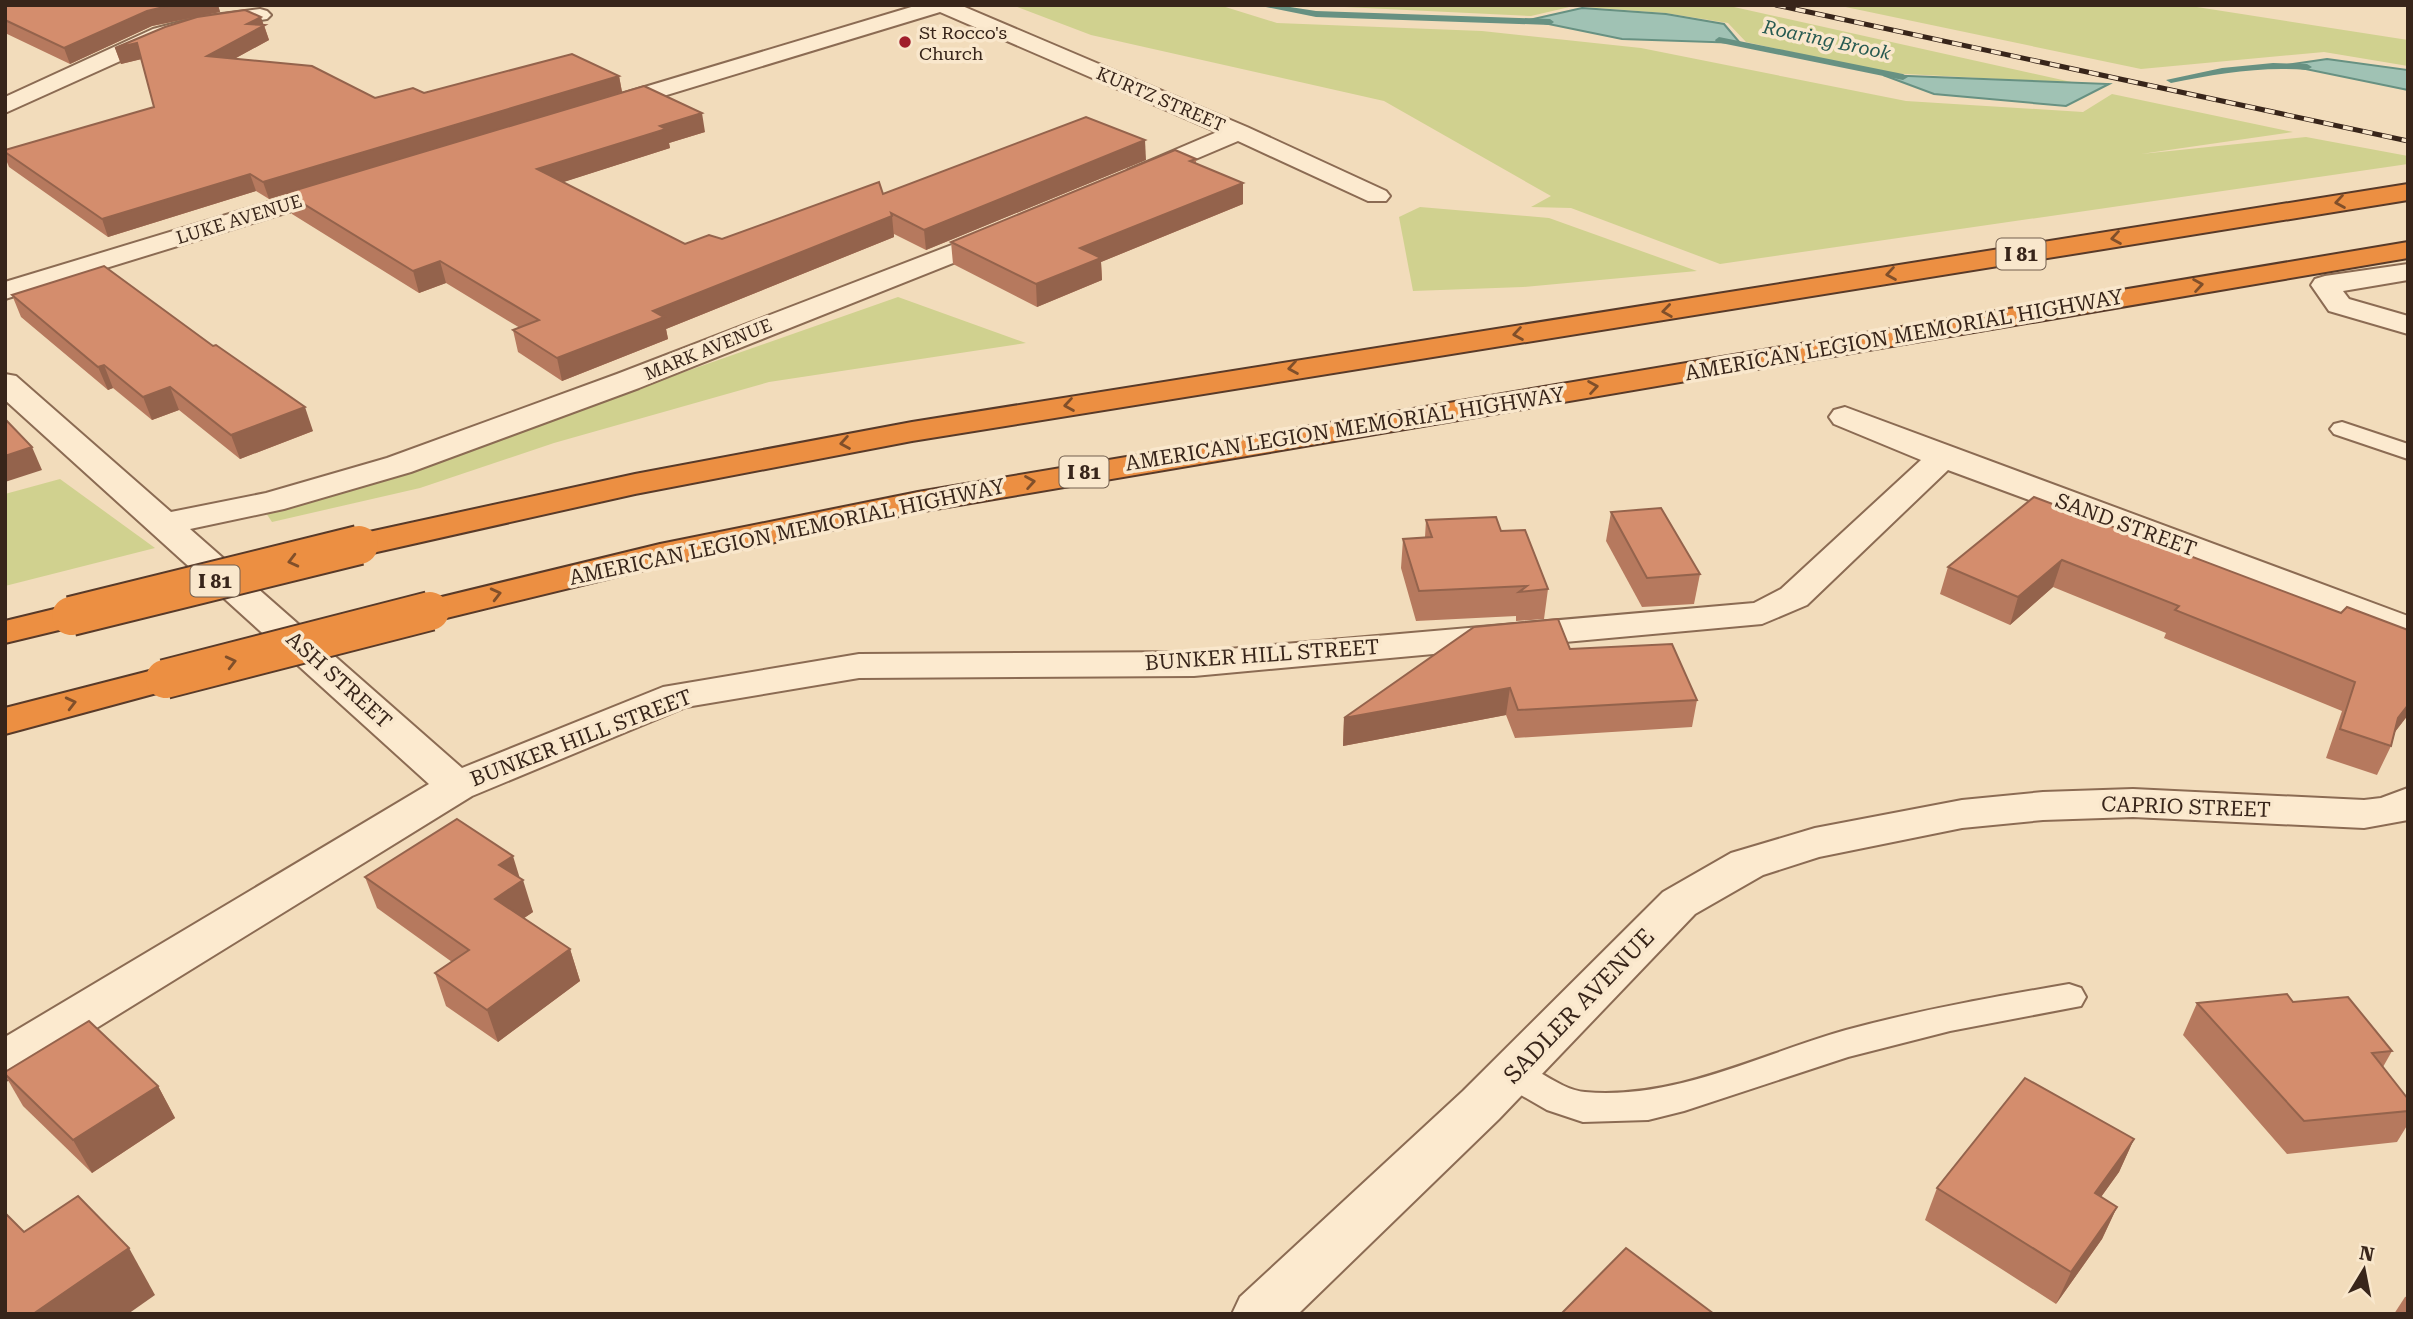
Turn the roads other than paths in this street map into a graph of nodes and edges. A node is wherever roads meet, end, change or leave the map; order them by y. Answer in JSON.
{"nodes":[{"id":1,"x":941,"y":5,"type":"edge"},
{"id":2,"x":260,"y":15,"type":"edge"},
{"id":3,"x":5,"y":106,"type":"edge"},
{"id":4,"x":580,"y":114,"type":"edge"},
{"id":5,"x":1238,"y":132,"type":"junction"},
{"id":6,"x":366,"y":180,"type":"edge"},
{"id":7,"x":1114,"y":186,"type":"edge"},
{"id":8,"x":2408,"y":192,"type":"edge"},
{"id":9,"x":1377,"y":196,"type":"dead end"},
{"id":10,"x":1027,"y":223,"type":"edge"},
{"id":11,"x":2408,"y":250,"type":"edge"},
{"id":12,"x":2408,"y":272,"type":"edge"},
{"id":13,"x":5,"y":291,"type":"edge"},
{"id":14,"x":2408,"y":325,"type":"edge"},
{"id":15,"x":5,"y":383,"type":"edge"},
{"id":16,"x":1845,"y":417,"type":"dead end"},
{"id":17,"x":2342,"y":429,"type":"dead end"},
{"id":18,"x":2408,"y":452,"type":"edge"},
{"id":19,"x":1943,"y":457,"type":"junction"},
{"id":20,"x":164,"y":524,"type":"junction"},
{"id":21,"x":2408,"y":629,"type":"edge"},
{"id":22,"x":5,"y":632,"type":"edge"},
{"id":23,"x":5,"y":721,"type":"edge"},
{"id":24,"x":457,"y":786,"type":"junction"},
{"id":25,"x":2408,"y":802,"type":"edge"},
{"id":26,"x":1962,"y":814,"type":"joint"},
{"id":27,"x":2069,"y":997,"type":"dead end"},
{"id":28,"x":5,"y":1061,"type":"edge"},
{"id":29,"x":1513,"y":1073,"type":"junction"},
{"id":30,"x":1260,"y":1314,"type":"edge"}],
"edges":[{"from":1,"to":4,"type":"street"},
{"from":1,"to":5,"type":"street","name":"KURTZ STREET"},
{"from":2,"to":3,"type":"street"},
{"from":5,"to":7,"type":"street"},
{"from":5,"to":9,"type":"street","name":"KURTZ STREET"},
{"from":6,"to":13,"type":"street","name":"LUKE AVENUE"},
{"from":8,"to":22,"type":"highway","number":"I 81","one_way":true,"bridge":true},
{"from":10,"to":20,"type":"street","name":"MARK AVENUE"},
{"from":23,"to":11,"type":"highway","name":"AMERICAN LEGION MEMORIAL HIGHWAY","number":"I 81","one_way":true,"bridge":true},
{"from":12,"to":14,"type":"street"},
{"from":15,"to":20,"type":"street","name":"ASH STREET"},
{"from":16,"to":19,"type":"street","name":"SAND STREET"},
{"from":17,"to":18,"type":"lane"},
{"from":19,"to":21,"type":"street","name":"SAND STREET"},
{"from":19,"to":24,"type":"street","name":"BUNKER HILL STREET"},
{"from":20,"to":24,"type":"street","name":"ASH STREET"},
{"from":24,"to":28,"type":"street"},
{"from":25,"to":26,"type":"street","name":"CAPRIO STREET"},
{"from":26,"to":29,"type":"street","name":"SADLER AVENUE"},
{"from":27,"to":29,"type":"lane"},
{"from":29,"to":30,"type":"street","name":"SADLER AVENUE"}]}
